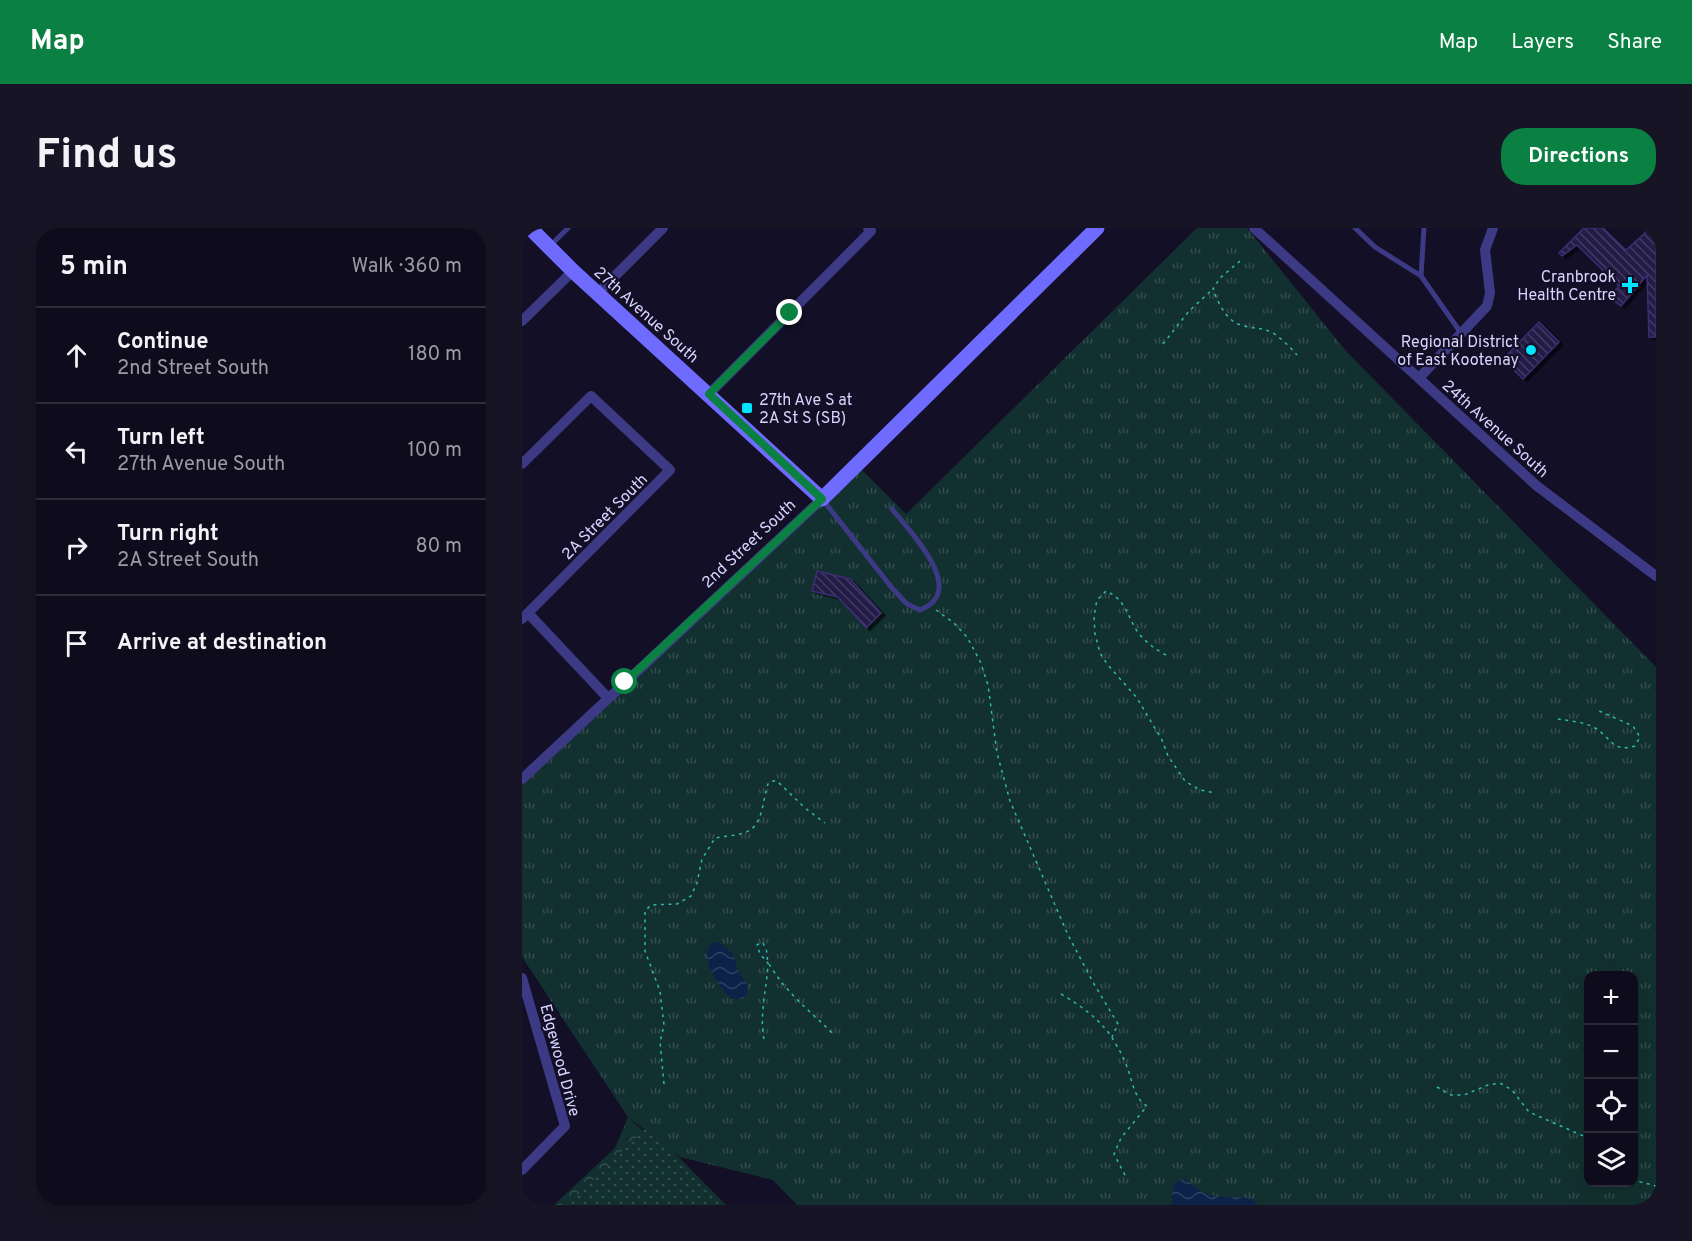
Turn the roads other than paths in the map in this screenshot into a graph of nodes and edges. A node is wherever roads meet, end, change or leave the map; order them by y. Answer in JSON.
{"nodes":[{"id":1,"x":530,"y":228,"type":"edge"},
{"id":2,"x":568,"y":228,"type":"edge"},
{"id":3,"x":663,"y":228,"type":"edge"},
{"id":4,"x":1097,"y":228,"type":"edge"},
{"id":5,"x":1254,"y":228,"type":"edge"},
{"id":6,"x":1354,"y":228,"type":"edge"},
{"id":7,"x":1424,"y":228,"type":"edge"},
{"id":8,"x":1493,"y":228,"type":"edge"},
{"id":9,"x":870,"y":230,"type":"edge"},
{"id":10,"x":549,"y":247,"type":"junction"},
{"id":11,"x":573,"y":272,"type":"junction"},
{"id":12,"x":1421,"y":276,"type":"junction"},
{"id":13,"x":597,"y":294,"type":"junction"},
{"id":14,"x":522,"y":321,"type":"edge"},
{"id":15,"x":1462,"y":334,"type":"junction"},
{"id":16,"x":1419,"y":378,"type":"junction"},
{"id":17,"x":709,"y":394,"type":"junction"},
{"id":18,"x":522,"y":464,"type":"edge"},
{"id":19,"x":822,"y":499,"type":"junction"},
{"id":20,"x":892,"y":509,"type":"dead end"},
{"id":21,"x":1656,"y":576,"type":"edge"},
{"id":22,"x":525,"y":616,"type":"edge"},
{"id":23,"x":609,"y":698,"type":"junction"},
{"id":24,"x":522,"y":778,"type":"edge"},
{"id":25,"x":522,"y":978,"type":"edge"},
{"id":26,"x":522,"y":1170,"type":"edge"}],
"edges":[{"from":1,"to":10,"type":"street","name":"27th Avenue South"},
{"from":2,"to":10,"type":"lane"},
{"from":3,"to":13,"type":"street"},
{"from":4,"to":19,"type":"street","name":"2nd Street South"},
{"from":5,"to":16,"type":"street","name":"24th Avenue South"},
{"from":6,"to":12,"type":"lane"},
{"from":7,"to":12,"type":"lane"},
{"from":8,"to":15,"type":"street"},
{"from":9,"to":17,"type":"street"},
{"from":10,"to":11,"type":"street","name":"27th Avenue South"},
{"from":11,"to":13,"type":"street","name":"27th Avenue South"},
{"from":11,"to":14,"type":"street"},
{"from":12,"to":15,"type":"lane"},
{"from":13,"to":17,"type":"street","name":"27th Avenue South"},
{"from":15,"to":16,"type":"street"},
{"from":16,"to":21,"type":"street","name":"24th Avenue South"},
{"from":17,"to":19,"type":"street","name":"27th Avenue South"},
{"from":18,"to":22,"type":"street","name":"2A Street South"},
{"from":19,"to":20,"type":"lane"},
{"from":19,"to":23,"type":"street","name":"2nd Street South"},
{"from":22,"to":23,"type":"street"},
{"from":23,"to":24,"type":"street","name":"2nd Street South"},
{"from":25,"to":26,"type":"street","name":"Edgewood Drive"}]}
